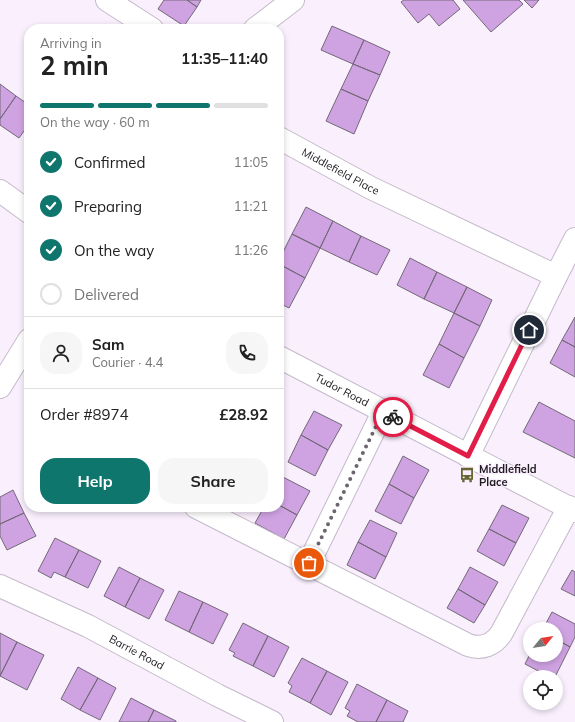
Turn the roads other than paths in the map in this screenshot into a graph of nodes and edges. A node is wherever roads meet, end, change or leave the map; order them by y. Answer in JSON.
{"nodes":[{"id":1,"x":107,"y":0,"type":"edge"},
{"id":2,"x":293,"y":0,"type":"edge"},
{"id":3,"x":144,"y":24,"type":"edge"},
{"id":4,"x":262,"y":24,"type":"edge"},
{"id":5,"x":284,"y":141,"type":"edge"},
{"id":6,"x":0,"y":191,"type":"edge"},
{"id":7,"x":24,"y":208,"type":"edge"},
{"id":8,"x":575,"y":239,"type":"edge"},
{"id":9,"x":556,"y":276,"type":"junction"},
{"id":10,"x":24,"y":348,"type":"edge"},
{"id":11,"x":284,"y":361,"type":"edge"},
{"id":12,"x":0,"y":387,"type":"edge"},
{"id":13,"x":383,"y":412,"type":"junction"},
{"id":14,"x":468,"y":456,"type":"junction"},
{"id":15,"x":572,"y":509,"type":"edge"},
{"id":16,"x":206,"y":512,"type":"edge"},
{"id":17,"x":309,"y":563,"type":"junction"},
{"id":18,"x":0,"y":586,"type":"edge"},
{"id":19,"x":272,"y":722,"type":"edge"}],
"edges":[{"from":1,"to":3,"type":"street"},
{"from":2,"to":4,"type":"street"},
{"from":5,"to":9,"type":"street","name":"Middlefield Place"},
{"from":6,"to":7,"type":"street"},
{"from":8,"to":9,"type":"street"},
{"from":9,"to":14,"type":"street"},
{"from":10,"to":12,"type":"street"},
{"from":11,"to":13,"type":"street","name":"Tudor Road"},
{"from":13,"to":14,"type":"street","name":"Tudor Road"},
{"from":13,"to":17,"type":"street"},
{"from":14,"to":15,"type":"street","name":"Tudor Road"},
{"from":15,"to":17,"type":"street"},
{"from":16,"to":17,"type":"street"},
{"from":18,"to":19,"type":"street","name":"Barrie Road"}]}
